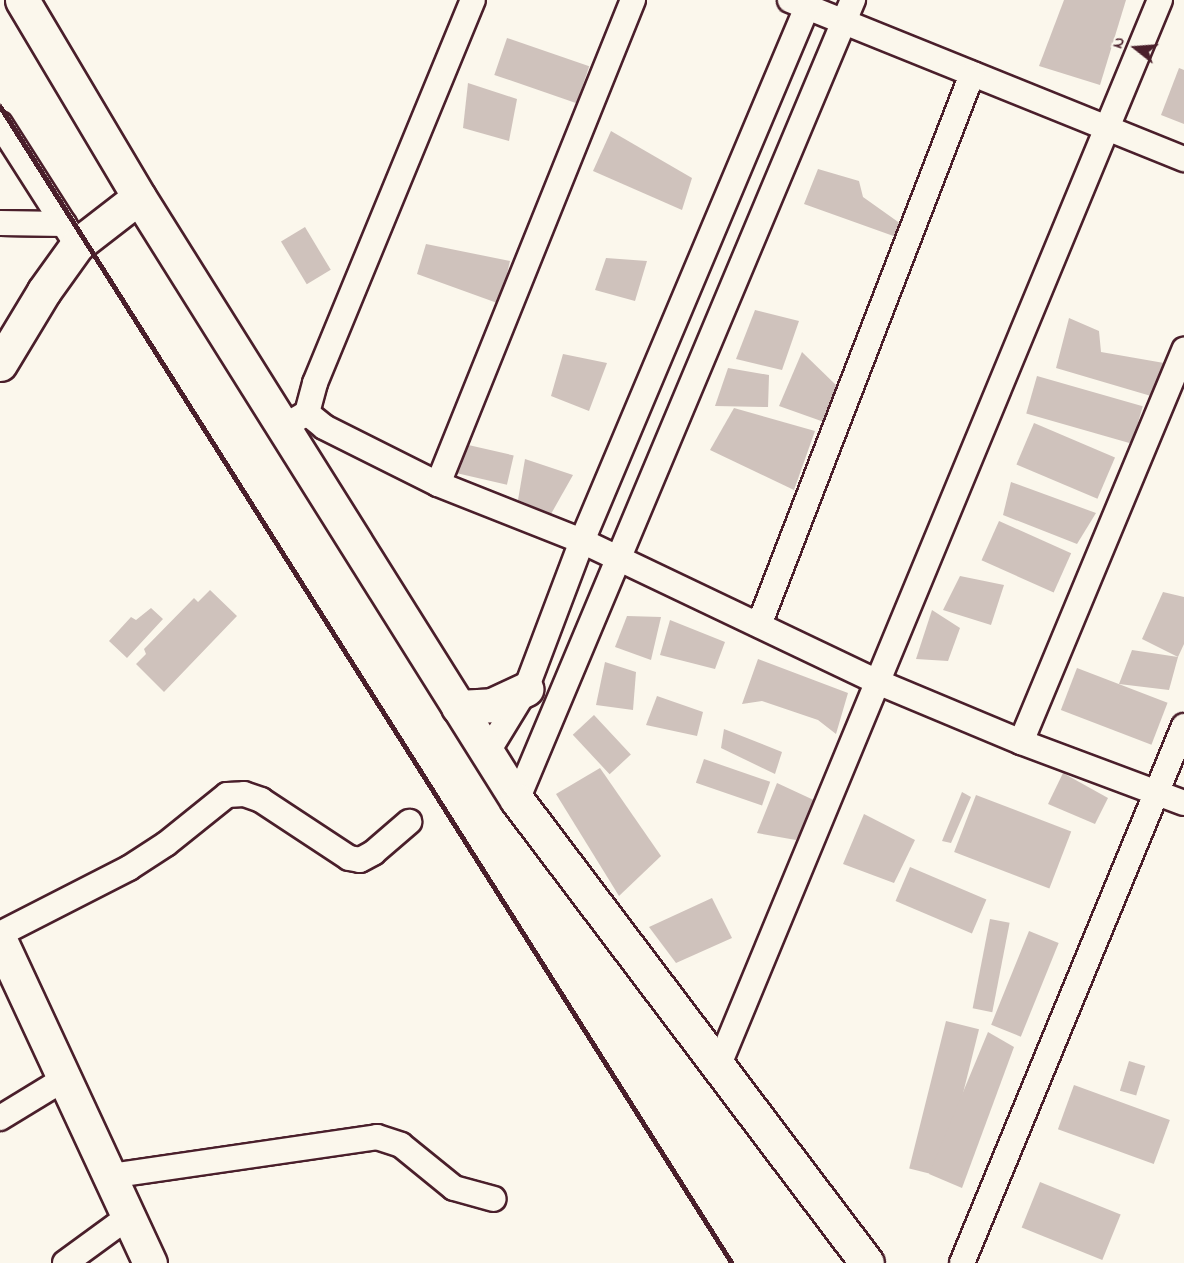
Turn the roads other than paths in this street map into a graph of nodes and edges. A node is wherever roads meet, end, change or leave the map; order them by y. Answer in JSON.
{"nodes":[{"id":1,"x":22,"y":0,"type":"edge"},
{"id":2,"x":473,"y":0,"type":"edge"},
{"id":3,"x":633,"y":0,"type":"edge"},
{"id":4,"x":853,"y":0,"type":"edge"},
{"id":5,"x":1160,"y":0,"type":"edge"},
{"id":6,"x":802,"y":2,"type":"edge"},
{"id":7,"x":844,"y":22,"type":"junction"},
{"id":8,"x":972,"y":74,"type":"junction"},
{"id":9,"x":0,"y":124,"type":"edge"},
{"id":10,"x":1108,"y":130,"type":"junction"},
{"id":11,"x":1184,"y":159,"type":"edge"},
{"id":12,"x":139,"y":197,"type":"junction"},
{"id":13,"x":0,"y":224,"type":"edge"},
{"id":14,"x":71,"y":234,"type":"junction"},
{"id":15,"x":1184,"y":350,"type":"edge"},
{"id":16,"x":3,"y":351,"type":"edge"},
{"id":17,"x":296,"y":420,"type":"junction"},
{"id":18,"x":438,"y":484,"type":"junction"},
{"id":19,"x":582,"y":541,"type":"junction"},
{"id":20,"x":619,"y":560,"type":"junction"},
{"id":21,"x":759,"y":626,"type":"junction"},
{"id":22,"x":880,"y":683,"type":"junction"},
{"id":23,"x":526,"y":689,"type":"junction"},
{"id":24,"x":458,"y":707,"type":"junction"},
{"id":25,"x":1184,"y":726,"type":"edge"},
{"id":26,"x":1021,"y":742,"type":"junction"},
{"id":27,"x":487,"y":753,"type":"junction"},
{"id":28,"x":1157,"y":792,"type":"junction"},
{"id":29,"x":517,"y":800,"type":"junction"},
{"id":30,"x":1184,"y":803,"type":"edge"},
{"id":31,"x":409,"y":822,"type":"dead end"},
{"id":32,"x":0,"y":934,"type":"edge"},
{"id":33,"x":0,"y":940,"type":"edge"},
{"id":34,"x":718,"y":1067,"type":"junction"},
{"id":35,"x":64,"y":1079,"type":"junction"},
{"id":36,"x":0,"y":1118,"type":"edge"},
{"id":37,"x":110,"y":1176,"type":"junction"},
{"id":38,"x":495,"y":1199,"type":"dead end"},
{"id":39,"x":128,"y":1217,"type":"junction"},
{"id":40,"x":65,"y":1263,"type":"edge"},
{"id":41,"x":150,"y":1263,"type":"edge"},
{"id":42,"x":867,"y":1263,"type":"edge"},
{"id":43,"x":962,"y":1263,"type":"edge"}],
"edges":[{"from":1,"to":12,"type":"street"},
{"from":2,"to":17,"type":"street"},
{"from":3,"to":18,"type":"street"},
{"from":4,"to":7,"type":"street"},
{"from":5,"to":10,"type":"street"},
{"from":6,"to":7,"type":"street"},
{"from":6,"to":19,"type":"street"},
{"from":7,"to":8,"type":"street"},
{"from":7,"to":20,"type":"street"},
{"from":8,"to":10,"type":"street"},
{"from":8,"to":21,"type":"street"},
{"from":9,"to":14,"type":"street"},
{"from":10,"to":11,"type":"street"},
{"from":10,"to":22,"type":"street"},
{"from":12,"to":14,"type":"street"},
{"from":12,"to":17,"type":"street"},
{"from":13,"to":14,"type":"street"},
{"from":14,"to":16,"type":"street"},
{"from":15,"to":26,"type":"street"},
{"from":17,"to":18,"type":"street"},
{"from":17,"to":24,"type":"street"},
{"from":18,"to":19,"type":"street"},
{"from":19,"to":20,"type":"street"},
{"from":19,"to":23,"type":"street"},
{"from":20,"to":21,"type":"street"},
{"from":20,"to":29,"type":"street"},
{"from":21,"to":22,"type":"street"},
{"from":22,"to":26,"type":"street"},
{"from":22,"to":34,"type":"street"},
{"from":23,"to":24,"type":"street"},
{"from":23,"to":27,"type":"street"},
{"from":24,"to":27,"type":"street"},
{"from":25,"to":28,"type":"street"},
{"from":26,"to":28,"type":"street"},
{"from":27,"to":29,"type":"street"},
{"from":28,"to":30,"type":"street"},
{"from":28,"to":43,"type":"street"},
{"from":29,"to":34,"type":"street"},
{"from":31,"to":32,"type":"street"},
{"from":33,"to":35,"type":"street"},
{"from":34,"to":42,"type":"street"},
{"from":35,"to":36,"type":"street"},
{"from":35,"to":37,"type":"street"},
{"from":37,"to":38,"type":"street"},
{"from":37,"to":39,"type":"street"},
{"from":39,"to":40,"type":"street"},
{"from":39,"to":41,"type":"street"}]}
